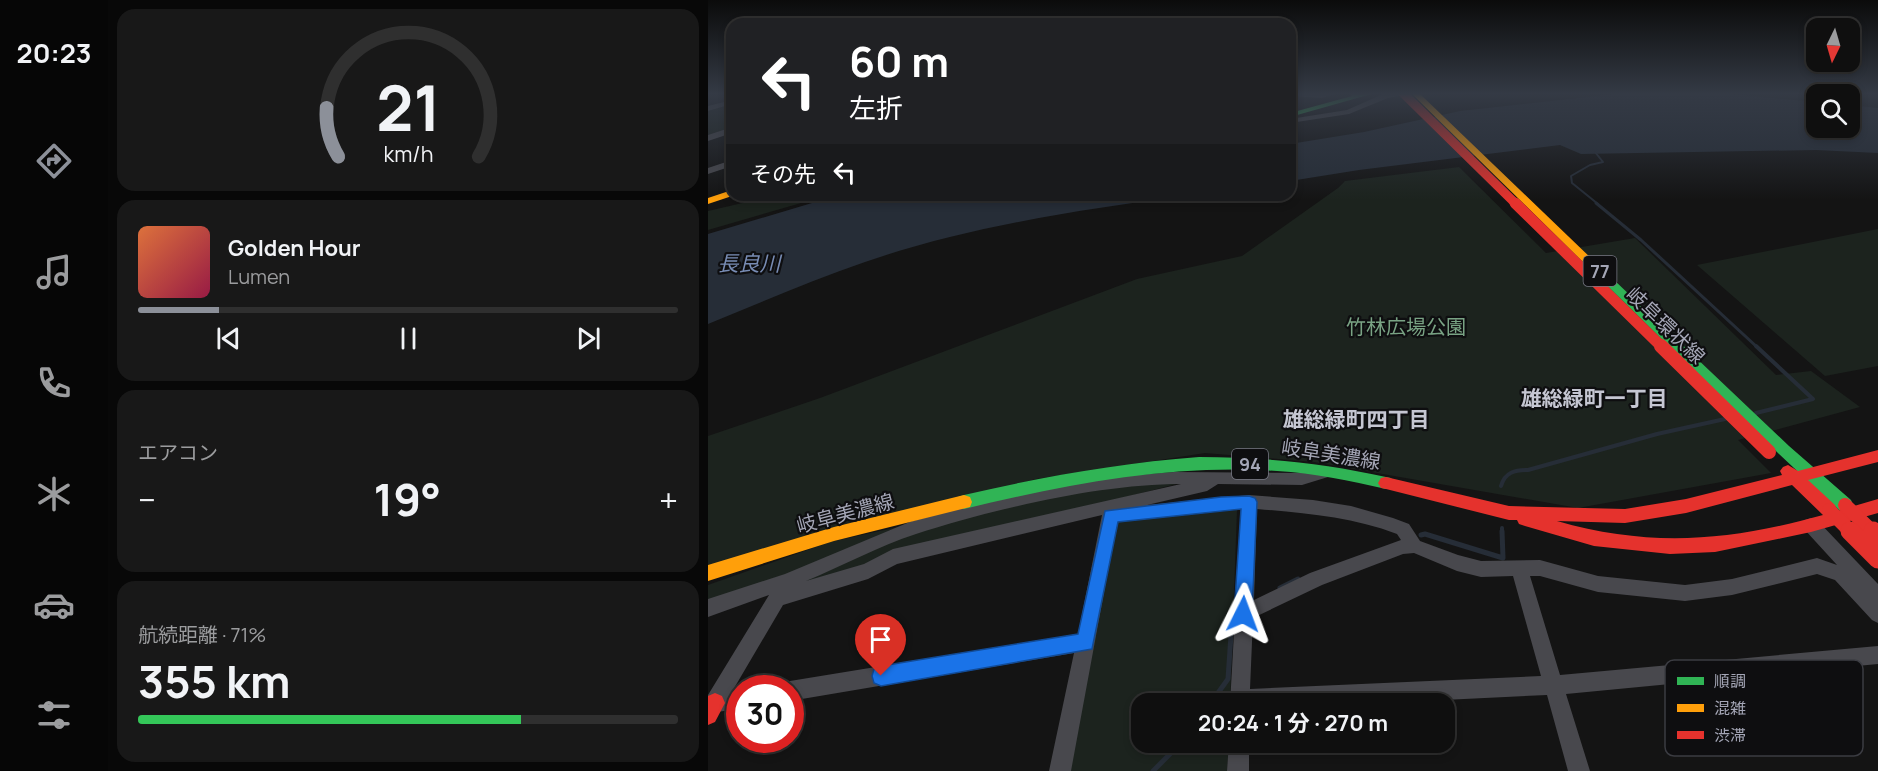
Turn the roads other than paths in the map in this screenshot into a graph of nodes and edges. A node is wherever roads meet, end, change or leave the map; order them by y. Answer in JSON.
{"nodes":[{"id":1,"x":1439,"y":129,"type":"edge"},
{"id":2,"x":1452,"y":129,"type":"edge"},
{"id":3,"x":726,"y":132,"type":"edge"},
{"id":4,"x":708,"y":138,"type":"edge"},
{"id":5,"x":726,"y":165,"type":"edge"},
{"id":6,"x":708,"y":171,"type":"edge"},
{"id":7,"x":726,"y":195,"type":"edge"},
{"id":8,"x":708,"y":201,"type":"edge"},
{"id":9,"x":1878,"y":456,"type":"edge"},
{"id":10,"x":1330,"y":471,"type":"junction"},
{"id":11,"x":1812,"y":474,"type":"junction"},
{"id":12,"x":1214,"y":478,"type":"junction"},
{"id":13,"x":1795,"y":478,"type":"junction"},
{"id":14,"x":1249,"y":502,"type":"junction"},
{"id":15,"x":1878,"y":507,"type":"edge"},
{"id":16,"x":1112,"y":511,"type":"junction"},
{"id":17,"x":1509,"y":513,"type":"junction"},
{"id":18,"x":1811,"y":525,"type":"junction"},
{"id":19,"x":1878,"y":536,"type":"edge"},
{"id":20,"x":1414,"y":546,"type":"junction"},
{"id":21,"x":1878,"y":559,"type":"edge"},
{"id":22,"x":1520,"y":570,"type":"junction"},
{"id":23,"x":708,"y":573,"type":"edge"},
{"id":24,"x":787,"y":581,"type":"junction"},
{"id":25,"x":1878,"y":596,"type":"edge"},
{"id":26,"x":777,"y":598,"type":"junction"},
{"id":27,"x":708,"y":608,"type":"edge"},
{"id":28,"x":1243,"y":614,"type":"junction"},
{"id":29,"x":1878,"y":614,"type":"edge"},
{"id":30,"x":1086,"y":642,"type":"junction"},
{"id":31,"x":1878,"y":655,"type":"edge"},
{"id":32,"x":1824,"y":660,"type":"edge"},
{"id":33,"x":1665,"y":675,"type":"edge"},
{"id":34,"x":1555,"y":685,"type":"junction"},
{"id":35,"x":804,"y":689,"type":"edge"},
{"id":36,"x":1240,"y":693,"type":"edge"},
{"id":37,"x":1398,"y":693,"type":"edge"},
{"id":38,"x":726,"y":703,"type":"edge"},
{"id":39,"x":710,"y":708,"type":"edge"},
{"id":40,"x":1239,"y":753,"type":"edge"},
{"id":41,"x":1060,"y":771,"type":"edge"},
{"id":42,"x":1238,"y":771,"type":"edge"},
{"id":43,"x":1579,"y":771,"type":"edge"}],
"edges":[{"from":1,"to":13,"type":"main road","name":"岐阜環状線","number":"77","bridge":true},
{"from":2,"to":11,"type":"main road","name":"岐阜環状線","number":"77"},
{"from":3,"to":4,"type":"street"},
{"from":5,"to":6,"type":"street"},
{"from":7,"to":8,"type":"main road"},
{"from":9,"to":11,"type":"main road","name":"岐阜美濃線","number":"94"},
{"from":10,"to":12,"type":"street"},
{"from":10,"to":17,"type":"main road","name":"岐阜美濃線","number":"94"},
{"from":10,"to":23,"type":"main road","name":"岐阜美濃線","number":"94"},
{"from":11,"to":13,"type":"main road","name":"岐阜美濃線","number":"94"},
{"from":11,"to":19,"type":"main road","name":"岐阜環状線","number":"77","bridge":true},
{"from":12,"to":16,"type":"street"},
{"from":12,"to":24,"type":"street"},
{"from":13,"to":17,"type":"main road","name":"岐阜美濃線","number":"94"},
{"from":13,"to":21,"type":"main road","name":"岐阜環状線","number":"77","bridge":true},
{"from":14,"to":16,"type":"street"},
{"from":14,"to":20,"type":"street"},
{"from":14,"to":28,"type":"street"},
{"from":15,"to":18,"type":"main road"},
{"from":16,"to":26,"type":"street"},
{"from":16,"to":30,"type":"street"},
{"from":17,"to":18,"type":"main road"},
{"from":18,"to":25,"type":"street"},
{"from":20,"to":22,"type":"street"},
{"from":20,"to":28,"type":"street"},
{"from":22,"to":29,"type":"street"},
{"from":22,"to":34,"type":"street"},
{"from":24,"to":26,"type":"street"},
{"from":24,"to":27,"type":"street"},
{"from":26,"to":39,"type":"street"},
{"from":28,"to":36,"type":"street"},
{"from":30,"to":35,"type":"street"},
{"from":30,"to":41,"type":"street"},
{"from":31,"to":32,"type":"street"},
{"from":33,"to":34,"type":"street"},
{"from":34,"to":37,"type":"street"},
{"from":34,"to":43,"type":"street"},
{"from":38,"to":39,"type":"street"},
{"from":40,"to":42,"type":"street"}]}
